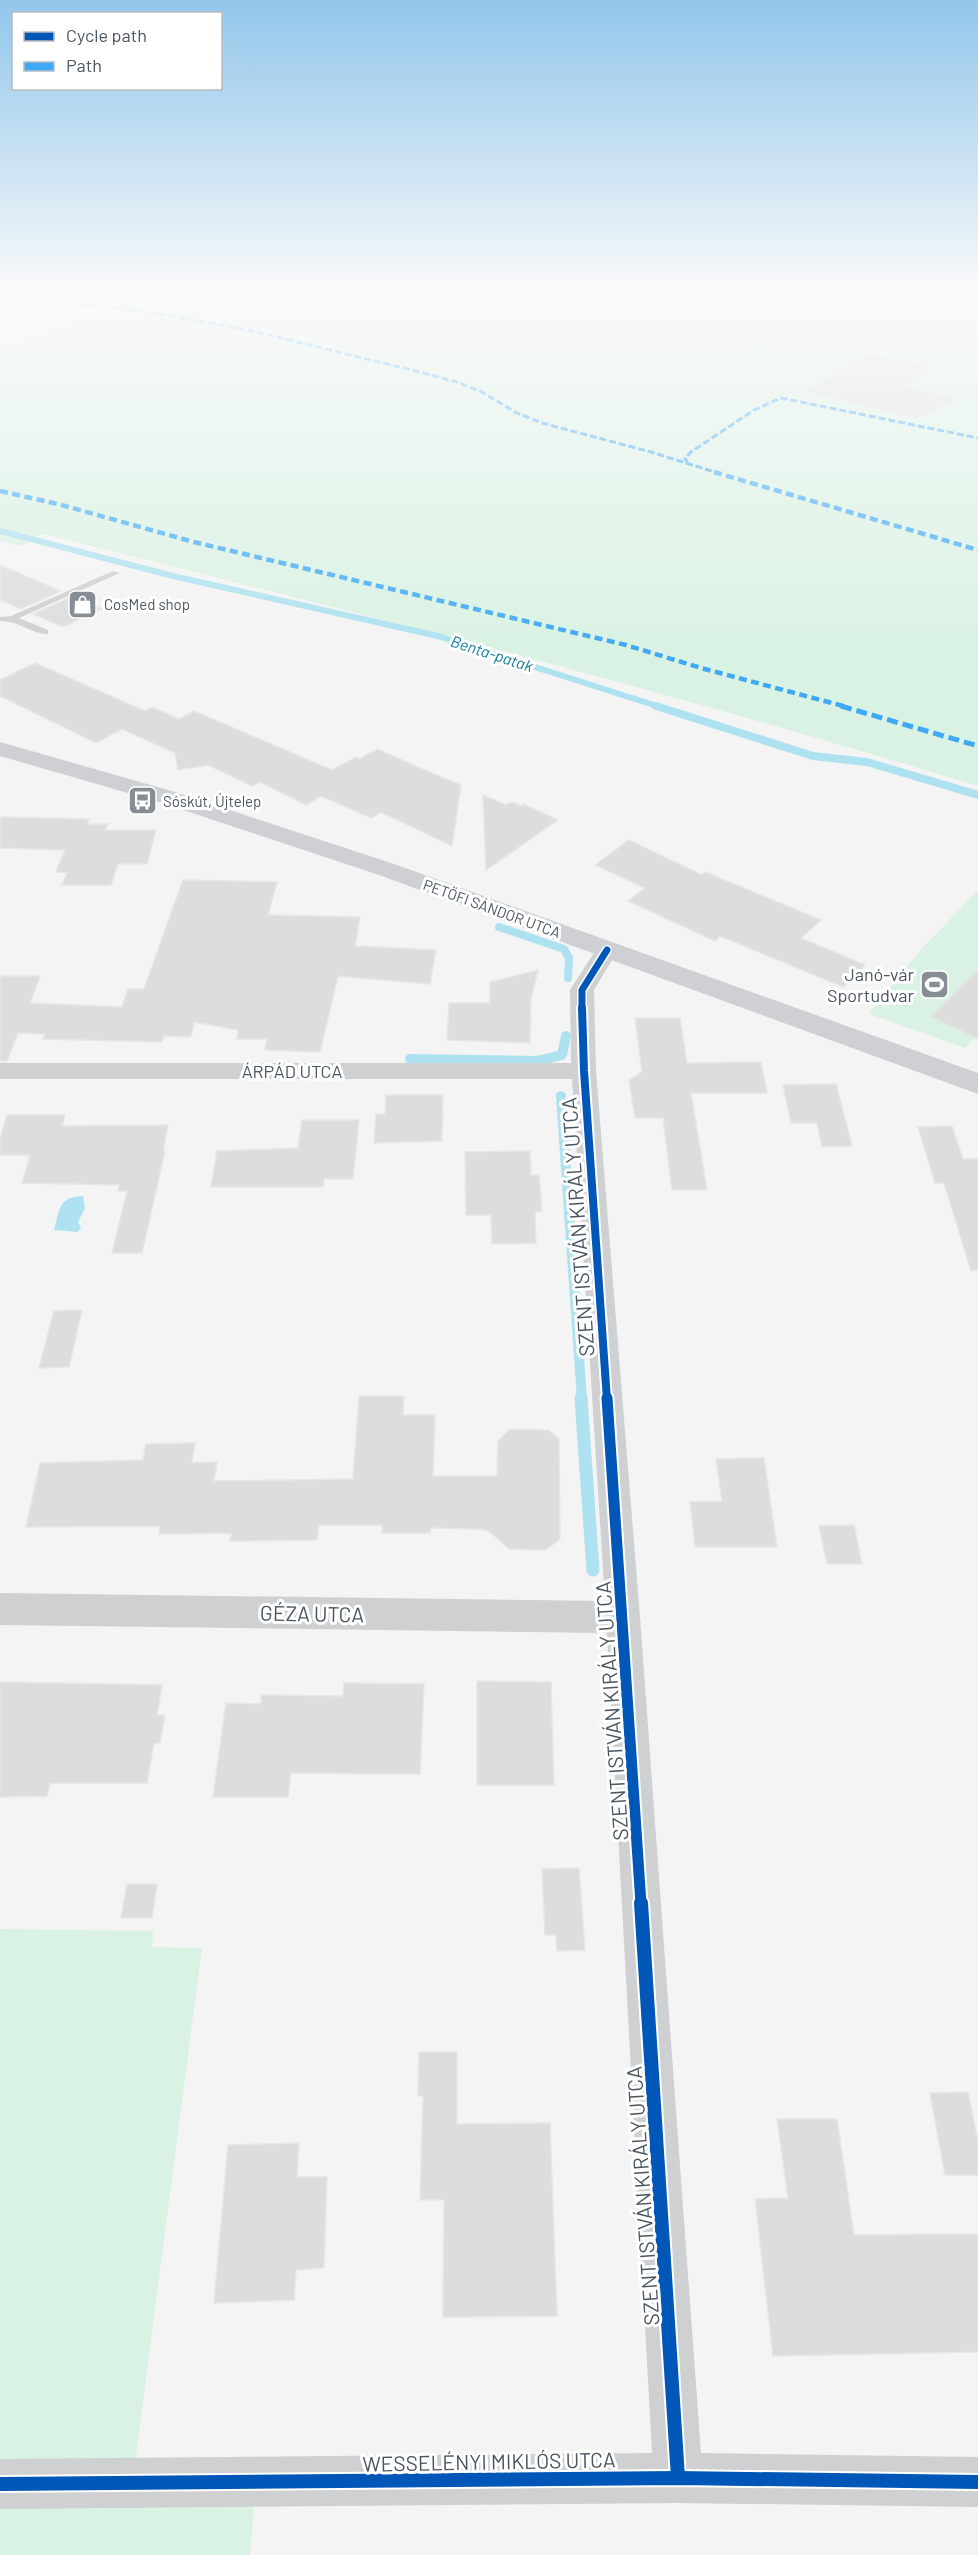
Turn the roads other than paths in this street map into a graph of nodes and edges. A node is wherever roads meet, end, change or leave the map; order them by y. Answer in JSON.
{"nodes":[{"id":1,"x":116,"y":573,"type":"dead end"},
{"id":2,"x":12,"y":618,"type":"junction"},
{"id":3,"x":0,"y":619,"type":"edge"},
{"id":4,"x":45,"y":632,"type":"dead end"},
{"id":5,"x":0,"y":749,"type":"edge"},
{"id":6,"x":607,"y":950,"type":"junction"},
{"id":7,"x":0,"y":1071,"type":"edge"},
{"id":8,"x":584,"y":1071,"type":"junction"},
{"id":9,"x":978,"y":1084,"type":"edge"},
{"id":10,"x":0,"y":1609,"type":"edge"},
{"id":11,"x":623,"y":1617,"type":"junction"},
{"id":12,"x":678,"y":2478,"type":"junction"},
{"id":13,"x":978,"y":2482,"type":"edge"},
{"id":14,"x":0,"y":2484,"type":"edge"}],
"edges":[{"from":1,"to":2,"type":"lane"},
{"from":2,"to":3,"type":"lane"},
{"from":2,"to":4,"type":"lane"},
{"from":5,"to":6,"type":"main road","name":"PETŐFI SÁNDOR UTCA"},
{"from":6,"to":8,"type":"street","name":"SZENT ISTVÁN KIRÁLY UTCA"},
{"from":6,"to":9,"type":"main road","name":"PETŐFI SÁNDOR UTCA"},
{"from":7,"to":8,"type":"street","name":"ÁRPÁD UTCA"},
{"from":8,"to":11,"type":"street","name":"SZENT ISTVÁN KIRÁLY UTCA"},
{"from":10,"to":11,"type":"street","name":"GÉZA UTCA"},
{"from":11,"to":12,"type":"street","name":"SZENT ISTVÁN KIRÁLY UTCA"},
{"from":12,"to":13,"type":"street","name":"WESSELÉNYI MIKLÓS UTCA"},
{"from":12,"to":14,"type":"street","name":"WESSELÉNYI MIKLÓS UTCA"}]}
